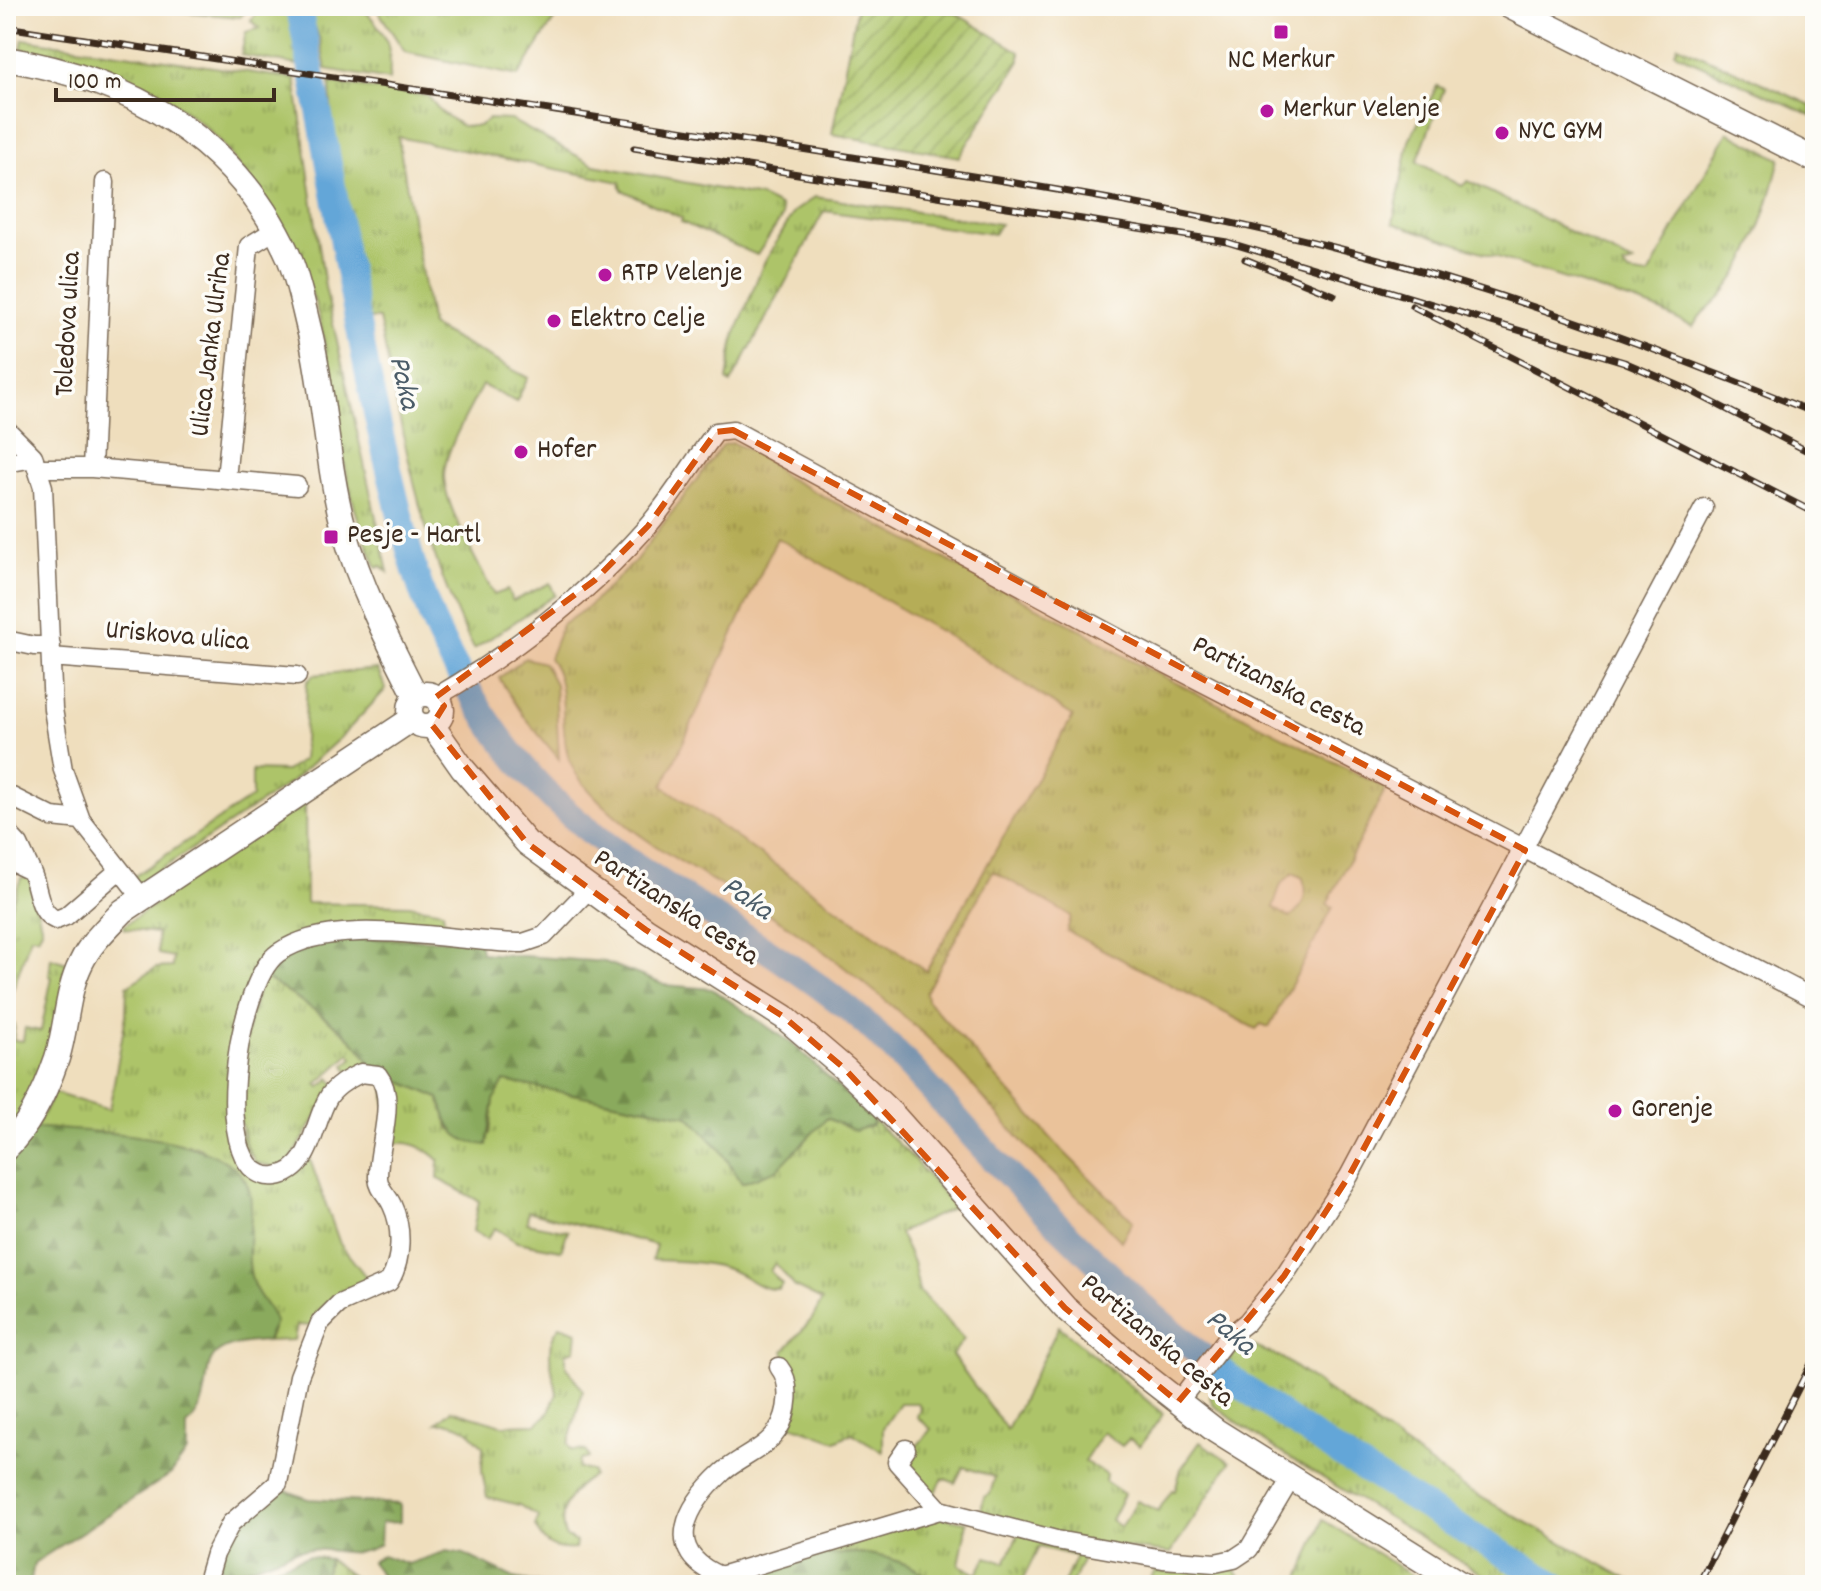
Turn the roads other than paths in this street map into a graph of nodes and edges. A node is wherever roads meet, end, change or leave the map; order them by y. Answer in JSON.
{"nodes":[{"id":1,"x":1509,"y":6,"type":"edge"},
{"id":2,"x":6,"y":59,"type":"edge"},
{"id":3,"x":1815,"y":160,"type":"edge"},
{"id":4,"x":105,"y":182,"type":"dead end"},
{"id":5,"x":275,"y":230,"type":"junction"},
{"id":6,"x":6,"y":429,"type":"edge"},
{"id":7,"x":6,"y":463,"type":"edge"},
{"id":8,"x":37,"y":463,"type":"junction"},
{"id":9,"x":92,"y":468,"type":"junction"},
{"id":10,"x":226,"y":479,"type":"junction"},
{"id":11,"x":297,"y":486,"type":"dead end"},
{"id":12,"x":1704,"y":508,"type":"dead end"},
{"id":13,"x":6,"y":640,"type":"edge"},
{"id":14,"x":51,"y":651,"type":"junction"},
{"id":15,"x":297,"y":676,"type":"dead end"},
{"id":16,"x":430,"y":705,"type":"junction"},
{"id":17,"x":6,"y":794,"type":"edge"},
{"id":18,"x":81,"y":820,"type":"junction"},
{"id":19,"x":6,"y":831,"type":"edge"},
{"id":20,"x":1525,"y":850,"type":"junction"},
{"id":21,"x":6,"y":859,"type":"edge"},
{"id":22,"x":31,"y":871,"type":"junction"},
{"id":23,"x":118,"y":871,"type":"junction"},
{"id":24,"x":588,"y":890,"type":"junction"},
{"id":25,"x":143,"y":899,"type":"junction"},
{"id":26,"x":1815,"y":999,"type":"edge"},
{"id":27,"x":6,"y":1148,"type":"edge"},
{"id":28,"x":779,"y":1367,"type":"dead end"},
{"id":29,"x":1178,"y":1402,"type":"junction"},
{"id":30,"x":906,"y":1449,"type":"dead end"},
{"id":31,"x":1290,"y":1480,"type":"junction"},
{"id":32,"x":940,"y":1510,"type":"junction"},
{"id":33,"x":206,"y":1585,"type":"edge"},
{"id":34,"x":1462,"y":1585,"type":"edge"}],
"edges":[{"from":1,"to":3,"type":"main road"},
{"from":2,"to":5,"type":"main road","name":"Partizanska cesta"},
{"from":4,"to":9,"type":"street","name":"Toledova ulica"},
{"from":5,"to":10,"type":"street","name":"Ulica Janka Ulriha"},
{"from":5,"to":16,"type":"main road","name":"Partizanska cesta"},
{"from":6,"to":8,"type":"street"},
{"from":7,"to":8,"type":"street","name":"Ulica Janka Ulriha"},
{"from":8,"to":9,"type":"street","name":"Ulica Janka Ulriha"},
{"from":8,"to":14,"type":"street"},
{"from":9,"to":10,"type":"street","name":"Ulica Janka Ulriha"},
{"from":10,"to":11,"type":"street","name":"Ulica Janka Ulriha"},
{"from":12,"to":20,"type":"street"},
{"from":13,"to":14,"type":"street","name":"Uriskova ulica"},
{"from":14,"to":15,"type":"street","name":"Uriskova ulica"},
{"from":14,"to":18,"type":"street"},
{"from":16,"to":20,"type":"street","name":"Partizanska cesta"},
{"from":16,"to":24,"type":"main road","name":"Partizanska cesta"},
{"from":16,"to":25,"type":"main road"},
{"from":17,"to":18,"type":"street"},
{"from":18,"to":23,"type":"street"},
{"from":19,"to":22,"type":"street"},
{"from":20,"to":26,"type":"street","name":"Partizanska cesta"},
{"from":20,"to":29,"type":"street"},
{"from":21,"to":22,"type":"street"},
{"from":22,"to":23,"type":"street"},
{"from":23,"to":25,"type":"street"},
{"from":24,"to":29,"type":"main road","name":"Partizanska cesta"},
{"from":24,"to":33,"type":"street"},
{"from":25,"to":27,"type":"main road"},
{"from":28,"to":32,"type":"street"},
{"from":29,"to":31,"type":"main road","name":"Partizanska cesta"},
{"from":30,"to":32,"type":"street"},
{"from":31,"to":32,"type":"street"},
{"from":31,"to":34,"type":"main road","name":"Partizanska cesta"}]}
